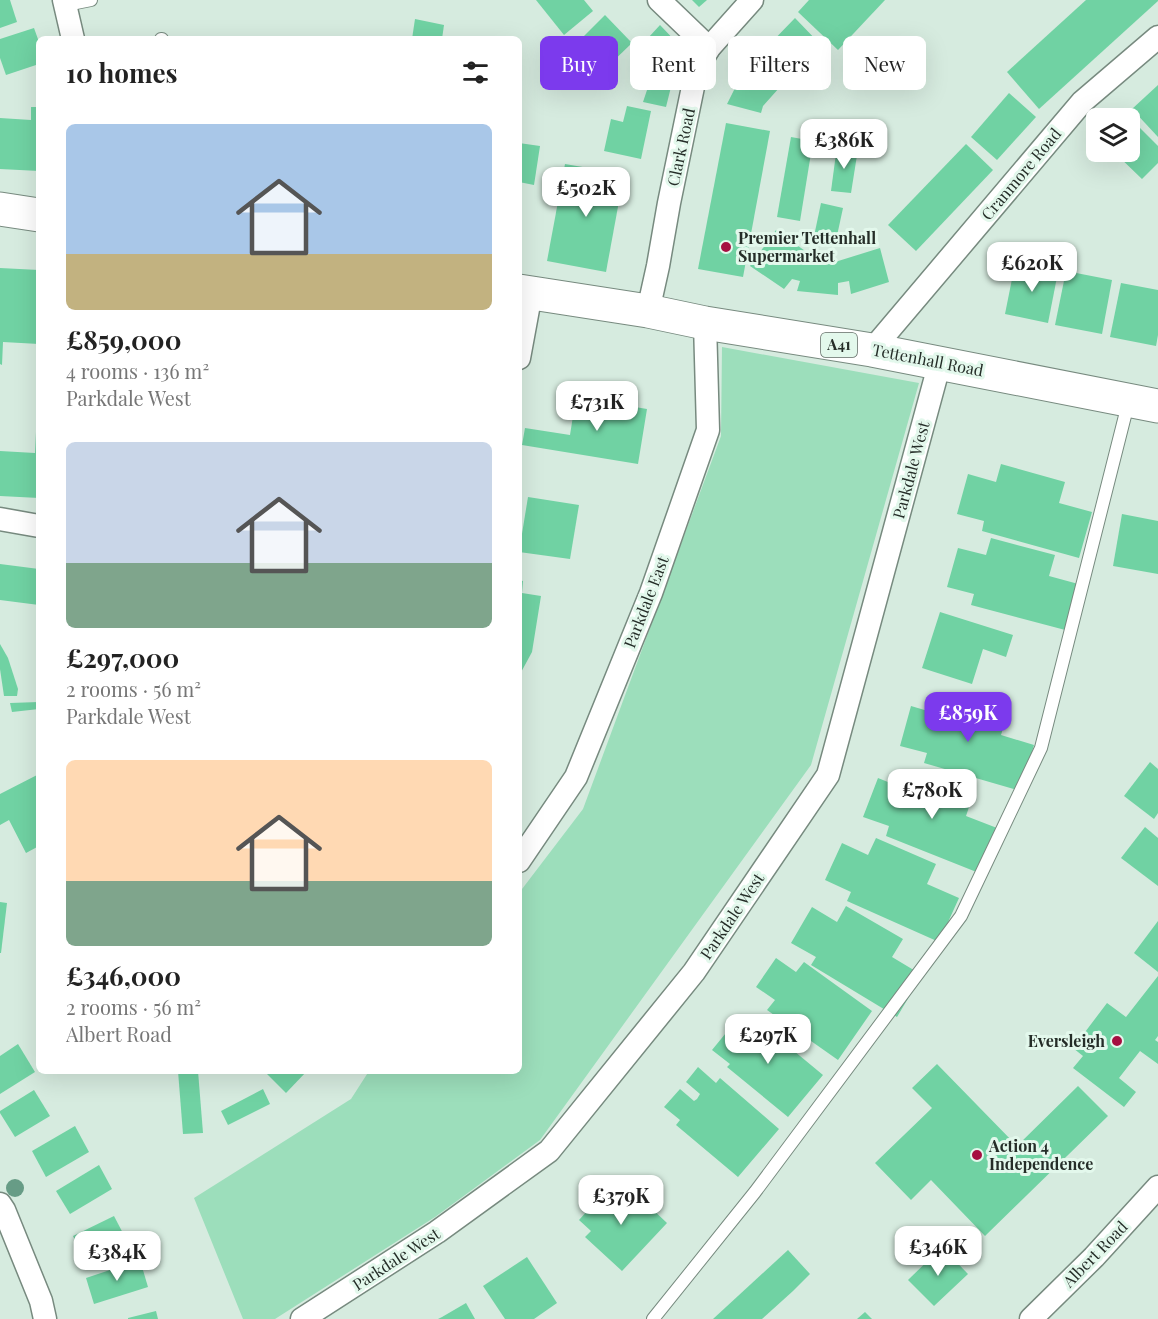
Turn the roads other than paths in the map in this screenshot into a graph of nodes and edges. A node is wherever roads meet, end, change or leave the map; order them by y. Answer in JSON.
{"nodes":[{"id":1,"x":91,"y":0,"type":"edge"},
{"id":2,"x":659,"y":0,"type":"edge"},
{"id":3,"x":752,"y":0,"type":"edge"},
{"id":4,"x":65,"y":3,"type":"edge"},
{"id":5,"x":72,"y":36,"type":"edge"},
{"id":6,"x":696,"y":36,"type":"edge"},
{"id":7,"x":1158,"y":37,"type":"edge"},
{"id":8,"x":716,"y":40,"type":"edge"},
{"id":9,"x":692,"y":90,"type":"edge"},
{"id":10,"x":0,"y":209,"type":"edge"},
{"id":11,"x":36,"y":215,"type":"edge"},
{"id":12,"x":525,"y":292,"type":"edge"},
{"id":13,"x":648,"y":312,"type":"junction"},
{"id":14,"x":705,"y":323,"type":"junction"},
{"id":15,"x":522,"y":325,"type":"edge"},
{"id":16,"x":872,"y":350,"type":"junction"},
{"id":17,"x":940,"y":362,"type":"junction"},
{"id":18,"x":1144,"y":403,"type":"edge"},
{"id":19,"x":0,"y":519,"type":"edge"},
{"id":20,"x":36,"y":525,"type":"edge"},
{"id":21,"x":522,"y":857,"type":"edge"},
{"id":22,"x":1158,"y":1187,"type":"edge"},
{"id":23,"x":0,"y":1204,"type":"edge"},
{"id":24,"x":45,"y":1319,"type":"edge"},
{"id":25,"x":302,"y":1319,"type":"edge"},
{"id":26,"x":653,"y":1319,"type":"edge"},
{"id":27,"x":1031,"y":1319,"type":"edge"}],
"edges":[{"from":1,"to":4,"type":"lane"},
{"from":2,"to":6,"type":"street"},
{"from":3,"to":8,"type":"street","name":"Clark Road"},
{"from":4,"to":5,"type":"street"},
{"from":7,"to":16,"type":"street","name":"Cranmore Road"},
{"from":9,"to":13,"type":"street","name":"Clark Road"},
{"from":10,"to":11,"type":"highway"},
{"from":12,"to":13,"type":"highway","name":"Tettenhall Road","number":"A41"},
{"from":12,"to":15,"type":"street"},
{"from":13,"to":14,"type":"highway","name":"Tettenhall Road","number":"A41"},
{"from":14,"to":16,"type":"highway","name":"Tettenhall Road","number":"A41"},
{"from":14,"to":21,"type":"street","name":"Parkdale East"},
{"from":16,"to":17,"type":"highway","name":"Tettenhall Road","number":"A41"},
{"from":17,"to":18,"type":"highway","name":"Tettenhall Road","number":"A41"},
{"from":17,"to":25,"type":"street","name":"Parkdale West"},
{"from":18,"to":26,"type":"lane"},
{"from":19,"to":20,"type":"street"},
{"from":22,"to":27,"type":"street","name":"Albert Road"},
{"from":23,"to":24,"type":"street"}]}
